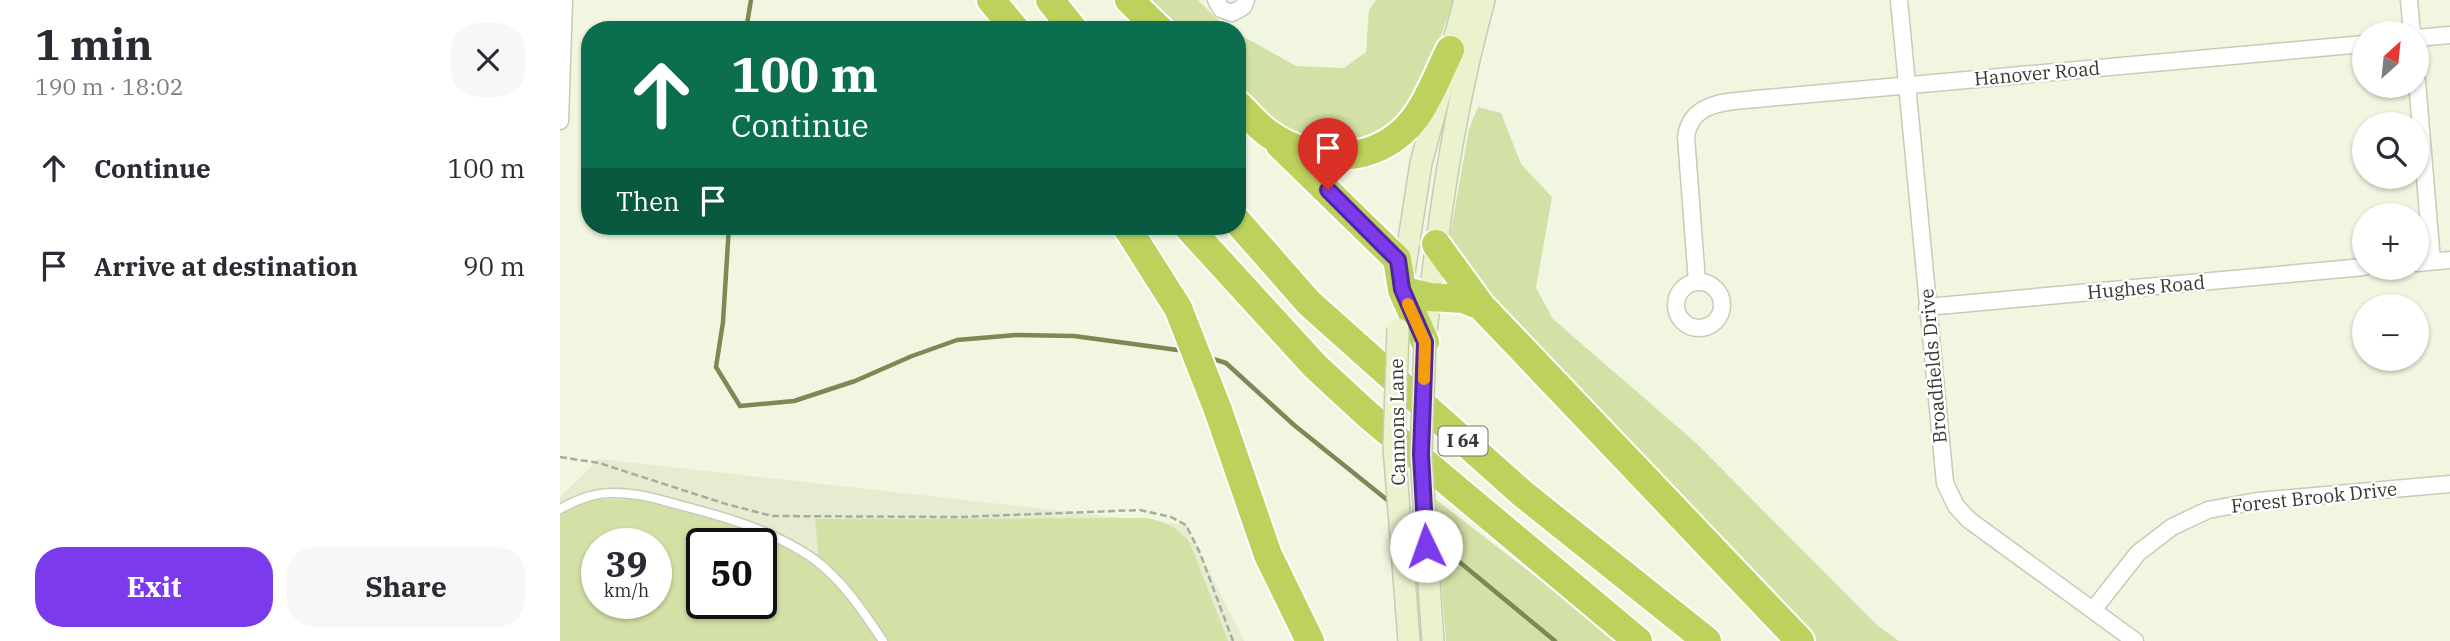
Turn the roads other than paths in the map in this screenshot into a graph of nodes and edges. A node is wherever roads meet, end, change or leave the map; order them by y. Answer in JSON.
{"nodes":[{"id":1,"x":564,"y":0,"type":"edge"},
{"id":2,"x":976,"y":0,"type":"edge"},
{"id":3,"x":991,"y":0,"type":"edge"},
{"id":4,"x":1050,"y":0,"type":"edge"},
{"id":5,"x":1129,"y":0,"type":"edge"},
{"id":6,"x":1216,"y":0,"type":"edge"},
{"id":7,"x":1246,"y":0,"type":"edge"},
{"id":8,"x":1465,"y":0,"type":"edge"},
{"id":9,"x":1484,"y":0,"type":"edge"},
{"id":10,"x":1899,"y":0,"type":"edge"},
{"id":11,"x":2409,"y":0,"type":"edge"},
{"id":12,"x":991,"y":21,"type":"edge"},
{"id":13,"x":1008,"y":21,"type":"edge"},
{"id":14,"x":1067,"y":21,"type":"edge"},
{"id":15,"x":1151,"y":21,"type":"edge"},
{"id":16,"x":2412,"y":21,"type":"edge"},
{"id":17,"x":2450,"y":36,"type":"edge"},
{"id":18,"x":2429,"y":37,"type":"edge"},
{"id":19,"x":2352,"y":45,"type":"edge"},
{"id":20,"x":1458,"y":49,"type":"junction"},
{"id":21,"x":1906,"y":85,"type":"junction"},
{"id":22,"x":2418,"y":98,"type":"edge"},
{"id":23,"x":1246,"y":112,"type":"edge"},
{"id":24,"x":560,"y":121,"type":"edge"},
{"id":25,"x":1268,"y":133,"type":"junction"},
{"id":26,"x":2422,"y":203,"type":"edge"},
{"id":27,"x":1246,"y":231,"type":"edge"},
{"id":28,"x":1132,"y":235,"type":"edge"},
{"id":29,"x":1195,"y":235,"type":"edge"},
{"id":30,"x":1436,"y":244,"type":"junction"},
{"id":31,"x":2450,"y":260,"type":"edge"},
{"id":32,"x":2429,"y":262,"type":"edge"},
{"id":33,"x":2352,"y":268,"type":"edge"},
{"id":34,"x":1697,"y":282,"type":"dead end"},
{"id":35,"x":1402,"y":289,"type":"junction"},
{"id":36,"x":1430,"y":297,"type":"junction"},
{"id":37,"x":1481,"y":306,"type":"junction"},
{"id":38,"x":1927,"y":307,"type":"junction"},
{"id":39,"x":1425,"y":342,"type":"junction"},
{"id":40,"x":2450,"y":484,"type":"edge"},
{"id":41,"x":560,"y":509,"type":"edge"},
{"id":42,"x":2092,"y":610,"type":"junction"},
{"id":43,"x":883,"y":641,"type":"edge"},
{"id":44,"x":1310,"y":641,"type":"edge"},
{"id":45,"x":1409,"y":641,"type":"edge"},
{"id":46,"x":1433,"y":641,"type":"edge"},
{"id":47,"x":1639,"y":641,"type":"edge"},
{"id":48,"x":1707,"y":641,"type":"edge"},
{"id":49,"x":1800,"y":641,"type":"edge"},
{"id":50,"x":2135,"y":641,"type":"edge"}],
"edges":[{"from":1,"to":24,"type":"street"},
{"from":2,"to":12,"type":"highway"},
{"from":3,"to":13,"type":"highway"},
{"from":4,"to":14,"type":"highway"},
{"from":5,"to":15,"type":"highway"},
{"from":6,"to":7,"type":"street"},
{"from":8,"to":20,"type":"main road","name":"Cannons Lane"},
{"from":9,"to":20,"type":"main road","name":"Cannons Lane"},
{"from":10,"to":21,"type":"street","name":"Broadfields Drive"},
{"from":11,"to":16,"type":"street"},
{"from":17,"to":18,"type":"street"},
{"from":19,"to":21,"type":"street","name":"Hanover Road"},
{"from":20,"to":25,"type":"highway"},
{"from":20,"to":30,"type":"main road","name":"Cannons Lane"},
{"from":20,"to":35,"type":"main road","name":"Cannons Lane"},
{"from":21,"to":34,"type":"street","name":"Hanover Road"},
{"from":21,"to":38,"type":"street","name":"Broadfields Drive"},
{"from":22,"to":26,"type":"street"},
{"from":23,"to":25,"type":"highway"},
{"from":25,"to":35,"type":"highway"},
{"from":27,"to":48,"type":"highway","number":"I 64"},
{"from":28,"to":44,"type":"highway"},
{"from":29,"to":47,"type":"highway","number":"I 64"},
{"from":30,"to":36,"type":"main road","name":"Cannons Lane"},
{"from":30,"to":37,"type":"highway"},
{"from":31,"to":32,"type":"street"},
{"from":33,"to":38,"type":"street","name":"Hughes Road"},
{"from":35,"to":36,"type":"highway"},
{"from":35,"to":39,"type":"highway"},
{"from":35,"to":45,"type":"main road","name":"Cannons Lane","bridge":true},
{"from":36,"to":37,"type":"highway"},
{"from":36,"to":39,"type":"main road","name":"Cannons Lane"},
{"from":37,"to":49,"type":"highway"},
{"from":38,"to":42,"type":"street","name":"Broadfields Drive"},
{"from":39,"to":46,"type":"main road","name":"Cannons Lane","bridge":true},
{"from":40,"to":42,"type":"street","name":"Forest Brook Drive"},
{"from":41,"to":43,"type":"lane"},
{"from":42,"to":50,"type":"street","name":"Broadfields Drive"}]}
